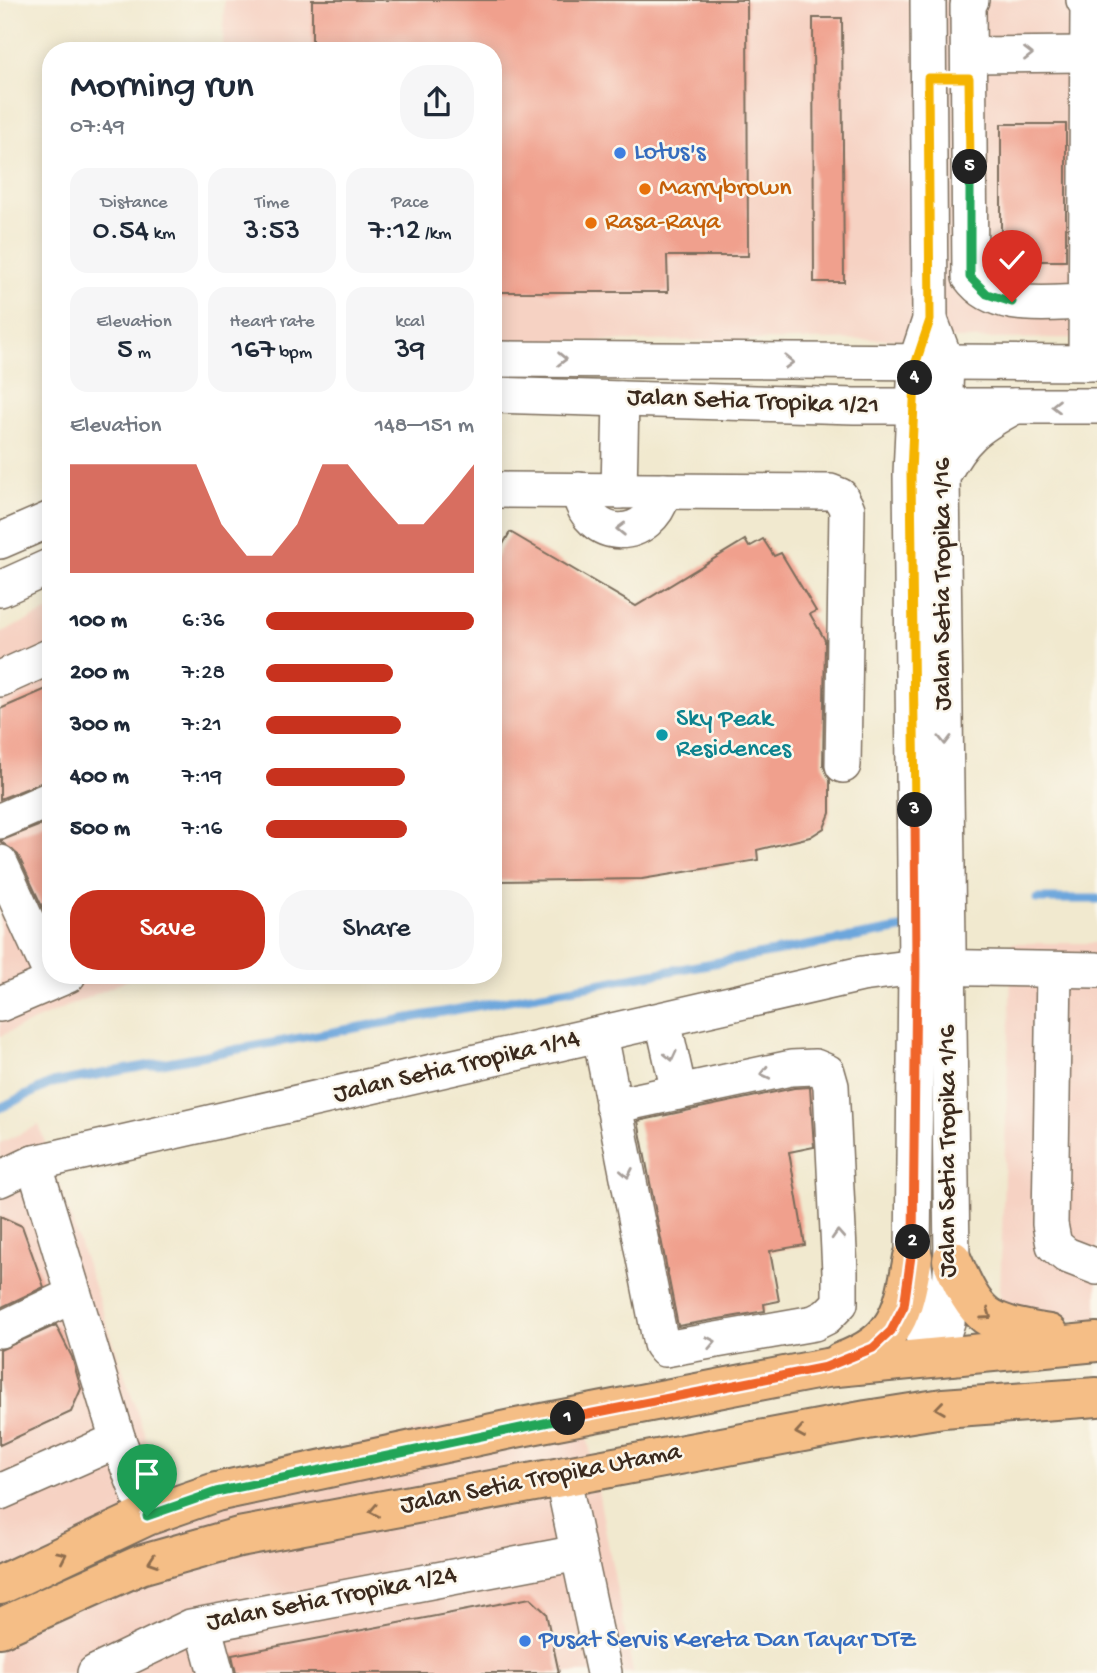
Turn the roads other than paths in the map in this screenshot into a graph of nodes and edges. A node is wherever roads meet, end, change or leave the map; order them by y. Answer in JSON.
{"nodes":[{"id":1,"x":928,"y":0,"type":"edge"},
{"id":2,"x":971,"y":0,"type":"edge"},
{"id":3,"x":1084,"y":0,"type":"edge"},
{"id":4,"x":1087,"y":54,"type":"junction"},
{"id":5,"x":969,"y":66,"type":"junction"},
{"id":6,"x":928,"y":78,"type":"junction"},
{"id":7,"x":1089,"y":302,"type":"junction"},
{"id":8,"x":930,"y":320,"type":"junction"},
{"id":9,"x":502,"y":359,"type":"edge"},
{"id":10,"x":1009,"y":361,"type":"junction"},
{"id":11,"x":931,"y":362,"type":"junction"},
{"id":12,"x":866,"y":363,"type":"junction"},
{"id":13,"x":1092,"y":363,"type":"edge"},
{"id":14,"x":502,"y":395,"type":"edge"},
{"id":15,"x":621,"y":399,"type":"junction"},
{"id":16,"x":853,"y":406,"type":"junction"},
{"id":17,"x":929,"y":406,"type":"junction"},
{"id":18,"x":1015,"y":406,"type":"junction"},
{"id":19,"x":1097,"y":406,"type":"edge"},
{"id":20,"x":926,"y":475,"type":"junction"},
{"id":21,"x":502,"y":490,"type":"edge"},
{"id":22,"x":579,"y":490,"type":"junction"},
{"id":23,"x":619,"y":491,"type":"junction"},
{"id":24,"x":664,"y":491,"type":"junction"},
{"id":25,"x":42,"y":523,"type":"edge"},
{"id":26,"x":0,"y":541,"type":"edge"},
{"id":27,"x":42,"y":570,"type":"edge"},
{"id":28,"x":0,"y":589,"type":"edge"},
{"id":29,"x":42,"y":660,"type":"edge"},
{"id":30,"x":0,"y":679,"type":"edge"},
{"id":31,"x":843,"y":765,"type":"dead end"},
{"id":32,"x":42,"y":803,"type":"edge"},
{"id":33,"x":0,"y":821,"type":"edge"},
{"id":34,"x":0,"y":863,"type":"edge"},
{"id":35,"x":42,"y":948,"type":"edge"},
{"id":36,"x":932,"y":967,"type":"junction"},
{"id":37,"x":1055,"y":970,"type":"junction"},
{"id":38,"x":1097,"y":970,"type":"edge"},
{"id":39,"x":42,"y":983,"type":"edge"},
{"id":40,"x":0,"y":1004,"type":"edge"},
{"id":41,"x":663,"y":1021,"type":"junction"},
{"id":42,"x":600,"y":1035,"type":"junction"},
{"id":43,"x":680,"y":1092,"type":"junction"},
{"id":44,"x":613,"y":1106,"type":"junction"},
{"id":45,"x":34,"y":1163,"type":"junction"},
{"id":46,"x":0,"y":1179,"type":"edge"},
{"id":47,"x":913,"y":1257,"type":"junction"},
{"id":48,"x":952,"y":1259,"type":"junction"},
{"id":49,"x":1097,"y":1267,"type":"edge"},
{"id":50,"x":73,"y":1295,"type":"junction"},
{"id":51,"x":0,"y":1329,"type":"edge"},
{"id":52,"x":1095,"y":1342,"type":"edge"},
{"id":53,"x":935,"y":1358,"type":"junction"},
{"id":54,"x":826,"y":1367,"type":"junction"},
{"id":55,"x":1097,"y":1397,"type":"edge"},
{"id":56,"x":1032,"y":1399,"type":"junction"},
{"id":57,"x":867,"y":1420,"type":"junction"},
{"id":58,"x":118,"y":1440,"type":"junction"},
{"id":59,"x":562,"y":1475,"type":"junction"},
{"id":60,"x":0,"y":1492,"type":"edge"},
{"id":61,"x":147,"y":1516,"type":"junction"},
{"id":62,"x":578,"y":1553,"type":"junction"},
{"id":63,"x":0,"y":1585,"type":"edge"},
{"id":64,"x":202,"y":1625,"type":"junction"},
{"id":65,"x":0,"y":1628,"type":"edge"},
{"id":66,"x":95,"y":1673,"type":"edge"},
{"id":67,"x":216,"y":1673,"type":"edge"},
{"id":68,"x":604,"y":1673,"type":"edge"}],
"edges":[{"from":1,"to":6,"type":"street","name":"Jalan Setia Tropika 1/16"},
{"from":2,"to":5,"type":"street"},
{"from":3,"to":4,"type":"street"},
{"from":5,"to":4,"type":"street","one_way":true},
{"from":4,"to":7,"type":"street"},
{"from":5,"to":6,"type":"street"},
{"from":5,"to":7,"type":"street"},
{"from":6,"to":8,"type":"street","name":"Jalan Setia Tropika 1/16"},
{"from":7,"to":13,"type":"street"},
{"from":8,"to":10,"type":"street"},
{"from":8,"to":11,"type":"street","name":"Jalan Setia Tropika 1/16"},
{"from":8,"to":12,"type":"street"},
{"from":9,"to":12,"type":"street","name":"Jalan Setia Tropika 1/21","one_way":true},
{"from":10,"to":11,"type":"street","name":"Jalan Setia Tropika 1/21"},
{"from":10,"to":13,"type":"street","name":"Jalan Setia Tropika 1/21"},
{"from":11,"to":12,"type":"street","name":"Jalan Setia Tropika 1/21"},
{"from":11,"to":17,"type":"street","name":"Jalan Setia Tropika 1/16"},
{"from":14,"to":15,"type":"street","name":"Jalan Setia Tropika 1/21"},
{"from":15,"to":16,"type":"street","name":"Jalan Setia Tropika 1/21"},
{"from":15,"to":23,"type":"street"},
{"from":16,"to":17,"type":"street","name":"Jalan Setia Tropika 1/21"},
{"from":16,"to":20,"type":"street"},
{"from":17,"to":18,"type":"street","name":"Jalan Setia Tropika 1/21"},
{"from":17,"to":20,"type":"street","name":"Jalan Setia Tropika 1/16"},
{"from":19,"to":18,"type":"street","name":"Jalan Setia Tropika 1/21","one_way":true},
{"from":18,"to":20,"type":"street"},
{"from":20,"to":36,"type":"street","name":"Jalan Setia Tropika 1/16"},
{"from":21,"to":22,"type":"street"},
{"from":22,"to":23,"type":"street"},
{"from":24,"to":22,"type":"street","one_way":true},
{"from":23,"to":24,"type":"street"},
{"from":24,"to":31,"type":"street"},
{"from":25,"to":26,"type":"street"},
{"from":27,"to":28,"type":"street"},
{"from":29,"to":30,"type":"street"},
{"from":32,"to":33,"type":"street"},
{"from":34,"to":35,"type":"street"},
{"from":36,"to":37,"type":"street","name":"Jalan Setia Tropika 1/14"},
{"from":36,"to":41,"type":"street","name":"Jalan Setia Tropika 1/14"},
{"from":36,"to":47,"type":"street","name":"Jalan Setia Tropika 1/16"},
{"from":36,"to":48,"type":"street","name":"Jalan Setia Tropika 1/16"},
{"from":37,"to":38,"type":"street","name":"Jalan Setia Tropika 1/14"},
{"from":37,"to":49,"type":"street"},
{"from":39,"to":40,"type":"street"},
{"from":41,"to":42,"type":"street","name":"Jalan Setia Tropika 1/14"},
{"from":41,"to":43,"type":"street","one_way":true},
{"from":42,"to":44,"type":"street"},
{"from":42,"to":45,"type":"street","name":"Jalan Setia Tropika 1/14"},
{"from":43,"to":44,"type":"street"},
{"from":44,"to":43,"type":"street","one_way":true},
{"from":45,"to":46,"type":"street","name":"Jalan Setia Tropika 1/14"},
{"from":45,"to":50,"type":"street"},
{"from":47,"to":53,"type":"street","name":"Jalan Setia Tropika 1/16"},
{"from":47,"to":54,"type":"main road"},
{"from":48,"to":52,"type":"main road","one_way":true},
{"from":48,"to":53,"type":"street","name":"Jalan Setia Tropika 1/16"},
{"from":50,"to":51,"type":"street"},
{"from":50,"to":58,"type":"street"},
{"from":52,"to":53,"type":"main road","name":"Jalan Setia Tropika Utama"},
{"from":53,"to":54,"type":"main road","name":"Jalan Setia Tropika Utama"},
{"from":53,"to":56,"type":"main road"},
{"from":53,"to":57,"type":"main road"},
{"from":54,"to":61,"type":"main road","name":"Jalan Setia Tropika Utama"},
{"from":55,"to":56,"type":"main road","name":"Jalan Setia Tropika Utama"},
{"from":56,"to":57,"type":"main road","name":"Jalan Setia Tropika Utama","one_way":true},
{"from":57,"to":59,"type":"main road","name":"Jalan Setia Tropika Utama","one_way":true},
{"from":58,"to":60,"type":"street"},
{"from":58,"to":61,"type":"street"},
{"from":59,"to":62,"type":"street"},
{"from":59,"to":65,"type":"main road","name":"Jalan Setia Tropika Utama","one_way":true},
{"from":63,"to":61,"type":"main road","name":"Jalan Setia Tropika Utama","one_way":true},
{"from":62,"to":64,"type":"street","name":"Jalan Setia Tropika 1/24"},
{"from":62,"to":68,"type":"street"},
{"from":64,"to":66,"type":"street","name":"Jalan Setia Tropika 1/24"},
{"from":64,"to":67,"type":"street"}]}
